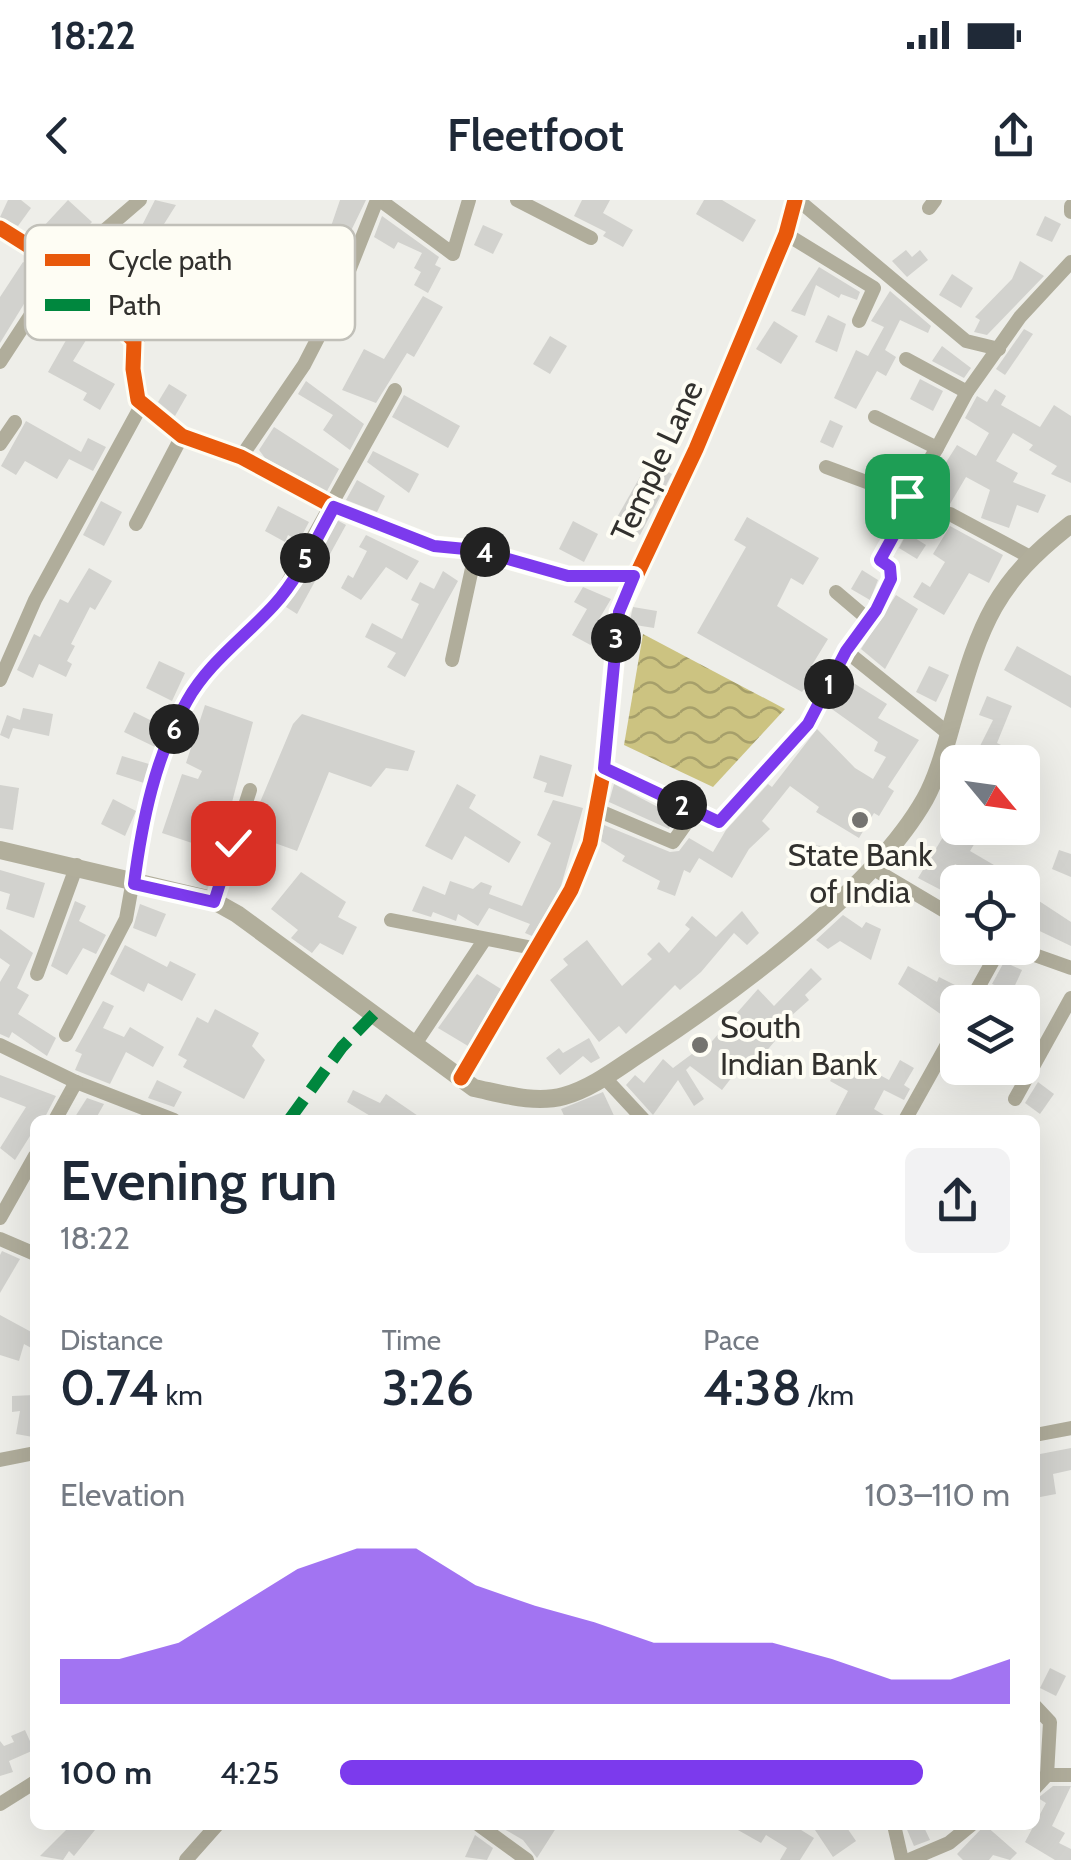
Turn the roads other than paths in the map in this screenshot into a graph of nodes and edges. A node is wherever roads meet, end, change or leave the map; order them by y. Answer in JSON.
{"nodes":[{"id":1,"x":140,"y":200,"type":"edge"},
{"id":2,"x":379,"y":200,"type":"edge"},
{"id":3,"x":469,"y":200,"type":"edge"},
{"id":4,"x":518,"y":200,"type":"edge"},
{"id":5,"x":797,"y":200,"type":"edge"},
{"id":6,"x":111,"y":225,"type":"edge"},
{"id":7,"x":0,"y":228,"type":"edge"},
{"id":8,"x":786,"y":234,"type":"junction"},
{"id":9,"x":591,"y":238,"type":"dead end"},
{"id":10,"x":25,"y":244,"type":"edge"},
{"id":11,"x":355,"y":258,"type":"edge"},
{"id":12,"x":1071,"y":262,"type":"edge"},
{"id":13,"x":859,"y":322,"type":"dead end"},
{"id":14,"x":25,"y":324,"type":"edge"},
{"id":15,"x":134,"y":340,"type":"edge"},
{"id":16,"x":317,"y":340,"type":"edge"},
{"id":17,"x":999,"y":349,"type":"junction"},
{"id":18,"x":906,"y":359,"type":"dead end"},
{"id":19,"x":0,"y":362,"type":"edge"},
{"id":20,"x":395,"y":390,"type":"dead end"},
{"id":21,"x":967,"y":392,"type":"junction"},
{"id":22,"x":142,"y":404,"type":"junction"},
{"id":23,"x":875,"y":416,"type":"dead end"},
{"id":24,"x":16,"y":422,"type":"dead end"},
{"id":25,"x":182,"y":436,"type":"junction"},
{"id":26,"x":0,"y":444,"type":"edge"},
{"id":27,"x":937,"y":448,"type":"junction"},
{"id":28,"x":241,"y":458,"type":"junction"},
{"id":29,"x":826,"y":467,"type":"dead end"},
{"id":30,"x":907,"y":496,"type":"junction"},
{"id":31,"x":334,"y":507,"type":"junction"},
{"id":32,"x":950,"y":514,"type":"dead end"},
{"id":33,"x":136,"y":524,"type":"dead end"},
{"id":34,"x":1070,"y":526,"type":"edge"},
{"id":35,"x":476,"y":550,"type":"junction"},
{"id":36,"x":1030,"y":557,"type":"junction"},
{"id":37,"x":634,"y":576,"type":"junction"},
{"id":38,"x":836,"y":592,"type":"dead end"},
{"id":39,"x":869,"y":620,"type":"junction"},
{"id":40,"x":846,"y":651,"type":"junction"},
{"id":41,"x":452,"y":660,"type":"dead end"},
{"id":42,"x":0,"y":680,"type":"edge"},
{"id":43,"x":949,"y":734,"type":"junction"},
{"id":44,"x":604,"y":768,"type":"junction"},
{"id":45,"x":250,"y":790,"type":"dead end"},
{"id":46,"x":597,"y":810,"type":"junction"},
{"id":47,"x":694,"y":810,"type":"junction"},
{"id":48,"x":0,"y":850,"type":"edge"},
{"id":49,"x":77,"y":865,"type":"junction"},
{"id":50,"x":872,"y":868,"type":"junction"},
{"id":51,"x":134,"y":884,"type":"junction"},
{"id":52,"x":214,"y":902,"type":"junction"},
{"id":53,"x":940,"y":908,"type":"edge"},
{"id":54,"x":392,"y":920,"type":"dead end"},
{"id":55,"x":486,"y":939,"type":"junction"},
{"id":56,"x":538,"y":949,"type":"junction"},
{"id":57,"x":1040,"y":957,"type":"edge"},
{"id":58,"x":1071,"y":968,"type":"edge"},
{"id":59,"x":37,"y":974,"type":"dead end"},
{"id":60,"x":1071,"y":998,"type":"edge"},
{"id":61,"x":66,"y":1035,"type":"dead end"},
{"id":62,"x":415,"y":1044,"type":"junction"},
{"id":63,"x":0,"y":1045,"type":"edge"},
{"id":64,"x":940,"y":1057,"type":"edge"},
{"id":65,"x":604,"y":1077,"type":"junction"},
{"id":66,"x":461,"y":1078,"type":"junction"},
{"id":67,"x":76,"y":1082,"type":"junction"},
{"id":68,"x":1016,"y":1099,"type":"dead end"},
{"id":69,"x":58,"y":1115,"type":"edge"},
{"id":70,"x":161,"y":1115,"type":"edge"},
{"id":71,"x":639,"y":1115,"type":"edge"},
{"id":72,"x":908,"y":1115,"type":"edge"},
{"id":73,"x":30,"y":1165,"type":"edge"},
{"id":74,"x":0,"y":1218,"type":"edge"},
{"id":75,"x":0,"y":1239,"type":"edge"},
{"id":76,"x":30,"y":1252,"type":"edge"},
{"id":77,"x":1071,"y":1428,"type":"edge"},
{"id":78,"x":1040,"y":1434,"type":"edge"},
{"id":79,"x":30,"y":1454,"type":"edge"},
{"id":80,"x":0,"y":1460,"type":"edge"},
{"id":81,"x":1040,"y":1711,"type":"edge"},
{"id":82,"x":1048,"y":1775,"type":"junction"},
{"id":83,"x":1071,"y":1775,"type":"edge"},
{"id":84,"x":1040,"y":1783,"type":"edge"},
{"id":85,"x":30,"y":1785,"type":"edge"},
{"id":86,"x":0,"y":1804,"type":"edge"},
{"id":87,"x":212,"y":1830,"type":"edge"},
{"id":88,"x":486,"y":1830,"type":"edge"},
{"id":89,"x":896,"y":1830,"type":"edge"},
{"id":90,"x":965,"y":1830,"type":"edge"},
{"id":91,"x":186,"y":1860,"type":"edge"},
{"id":92,"x":528,"y":1860,"type":"edge"},
{"id":93,"x":905,"y":1860,"type":"edge"}],
"edges":[{"from":1,"to":6,"type":"street"},
{"from":2,"to":3,"type":"street"},
{"from":2,"to":11,"type":"street"},
{"from":4,"to":9,"type":"street"},
{"from":5,"to":8,"type":"street","name":"Temple Lane"},
{"from":5,"to":17,"type":"street"},
{"from":7,"to":10,"type":"street"},
{"from":8,"to":13,"type":"street"},
{"from":8,"to":37,"type":"street","name":"Temple Lane"},
{"from":12,"to":17,"type":"street"},
{"from":14,"to":19,"type":"street"},
{"from":15,"to":22,"type":"street"},
{"from":16,"to":28,"type":"street"},
{"from":17,"to":21,"type":"street"},
{"from":18,"to":21,"type":"street"},
{"from":20,"to":31,"type":"street"},
{"from":21,"to":27,"type":"street"},
{"from":22,"to":25,"type":"street"},
{"from":22,"to":42,"type":"street"},
{"from":23,"to":27,"type":"street"},
{"from":24,"to":26,"type":"street"},
{"from":25,"to":28,"type":"street"},
{"from":25,"to":33,"type":"street"},
{"from":27,"to":30,"type":"street"},
{"from":28,"to":31,"type":"street"},
{"from":29,"to":30,"type":"street"},
{"from":30,"to":39,"type":"street"},
{"from":31,"to":35,"type":"street"},
{"from":31,"to":51,"type":"street"},
{"from":32,"to":36,"type":"street"},
{"from":34,"to":36,"type":"main road"},
{"from":35,"to":37,"type":"street"},
{"from":35,"to":41,"type":"street"},
{"from":36,"to":43,"type":"main road"},
{"from":37,"to":44,"type":"street","name":"Temple Lane"},
{"from":38,"to":39,"type":"street"},
{"from":39,"to":40,"type":"street"},
{"from":40,"to":43,"type":"street"},
{"from":40,"to":47,"type":"street"},
{"from":43,"to":50,"type":"main road"},
{"from":44,"to":46,"type":"street","name":"Temple Lane"},
{"from":44,"to":47,"type":"street"},
{"from":45,"to":52,"type":"street"},
{"from":46,"to":47,"type":"street"},
{"from":46,"to":56,"type":"street","name":"Temple Lane"},
{"from":48,"to":49,"type":"main road"},
{"from":49,"to":51,"type":"main road"},
{"from":49,"to":59,"type":"street"},
{"from":50,"to":53,"type":"street"},
{"from":50,"to":65,"type":"main road"},
{"from":51,"to":52,"type":"main road"},
{"from":51,"to":61,"type":"street"},
{"from":52,"to":62,"type":"main road"},
{"from":54,"to":55,"type":"street"},
{"from":55,"to":56,"type":"street"},
{"from":55,"to":62,"type":"street"},
{"from":56,"to":66,"type":"street","name":"Temple Lane"},
{"from":57,"to":58,"type":"street"},
{"from":60,"to":68,"type":"street"},
{"from":62,"to":66,"type":"main road"},
{"from":63,"to":67,"type":"street"},
{"from":64,"to":72,"type":"street"},
{"from":65,"to":66,"type":"main road"},
{"from":65,"to":71,"type":"street"},
{"from":67,"to":69,"type":"street"},
{"from":67,"to":70,"type":"street"},
{"from":73,"to":74,"type":"street"},
{"from":75,"to":76,"type":"street"},
{"from":77,"to":78,"type":"street"},
{"from":79,"to":80,"type":"street"},
{"from":81,"to":82,"type":"street"},
{"from":82,"to":83,"type":"street"},
{"from":82,"to":84,"type":"street"},
{"from":85,"to":86,"type":"street"},
{"from":87,"to":91,"type":"street"},
{"from":88,"to":92,"type":"street"},
{"from":89,"to":93,"type":"street"},
{"from":90,"to":93,"type":"street"}]}
